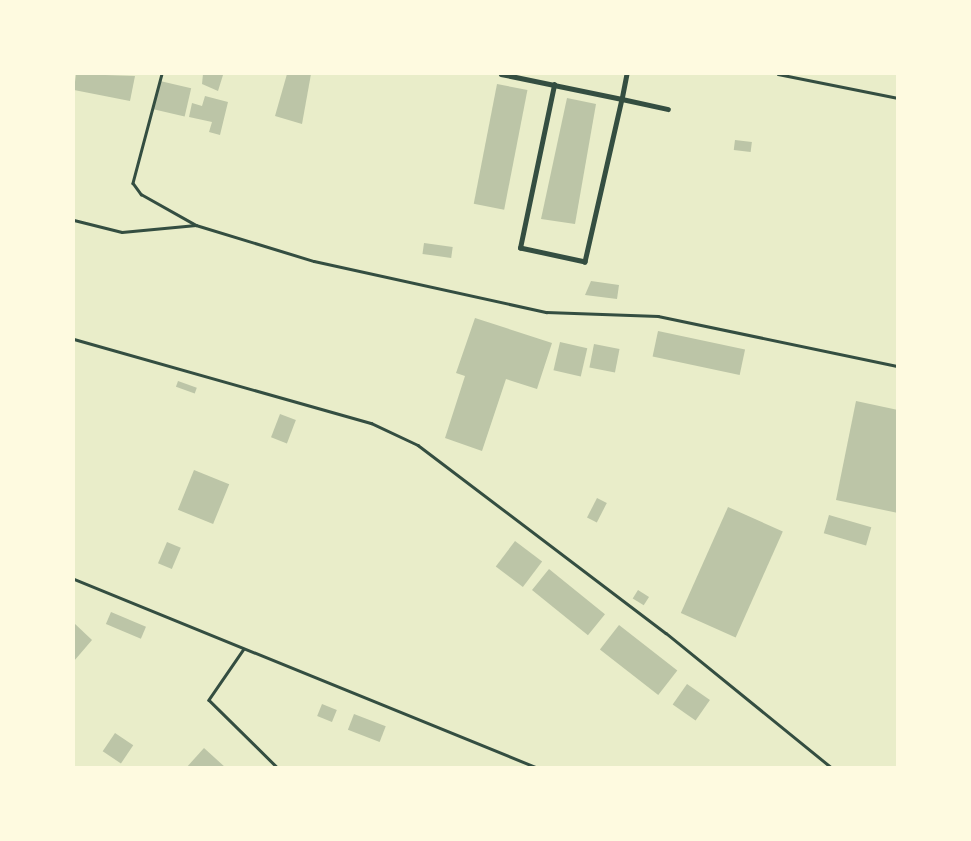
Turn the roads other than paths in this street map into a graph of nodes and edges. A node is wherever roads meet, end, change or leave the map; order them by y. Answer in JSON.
{"nodes":[{"id":1,"x":162,"y":74,"type":"edge"},
{"id":2,"x":501,"y":74,"type":"edge"},
{"id":3,"x":627,"y":74,"type":"edge"},
{"id":4,"x":778,"y":74,"type":"edge"},
{"id":5,"x":554,"y":85,"type":"junction"},
{"id":6,"x":898,"y":98,"type":"edge"},
{"id":7,"x":622,"y":99,"type":"junction"},
{"id":8,"x":668,"y":109,"type":"dead end"},
{"id":9,"x":74,"y":220,"type":"edge"},
{"id":10,"x":196,"y":225,"type":"junction"},
{"id":11,"x":74,"y":339,"type":"edge"},
{"id":12,"x":898,"y":366,"type":"edge"},
{"id":13,"x":74,"y":579,"type":"edge"},
{"id":14,"x":244,"y":649,"type":"junction"},
{"id":15,"x":278,"y":768,"type":"edge"},
{"id":16,"x":538,"y":768,"type":"edge"},
{"id":17,"x":832,"y":768,"type":"edge"}],
"edges":[{"from":1,"to":10,"type":"lane"},
{"from":2,"to":5,"type":"street"},
{"from":3,"to":7,"type":"street"},
{"from":4,"to":6,"type":"lane"},
{"from":5,"to":7,"type":"street"},
{"from":5,"to":7,"type":"street"},
{"from":7,"to":8,"type":"street"},
{"from":9,"to":10,"type":"lane"},
{"from":10,"to":12,"type":"lane"},
{"from":11,"to":17,"type":"lane"},
{"from":13,"to":14,"type":"lane"},
{"from":14,"to":15,"type":"lane"},
{"from":14,"to":16,"type":"lane"}]}
